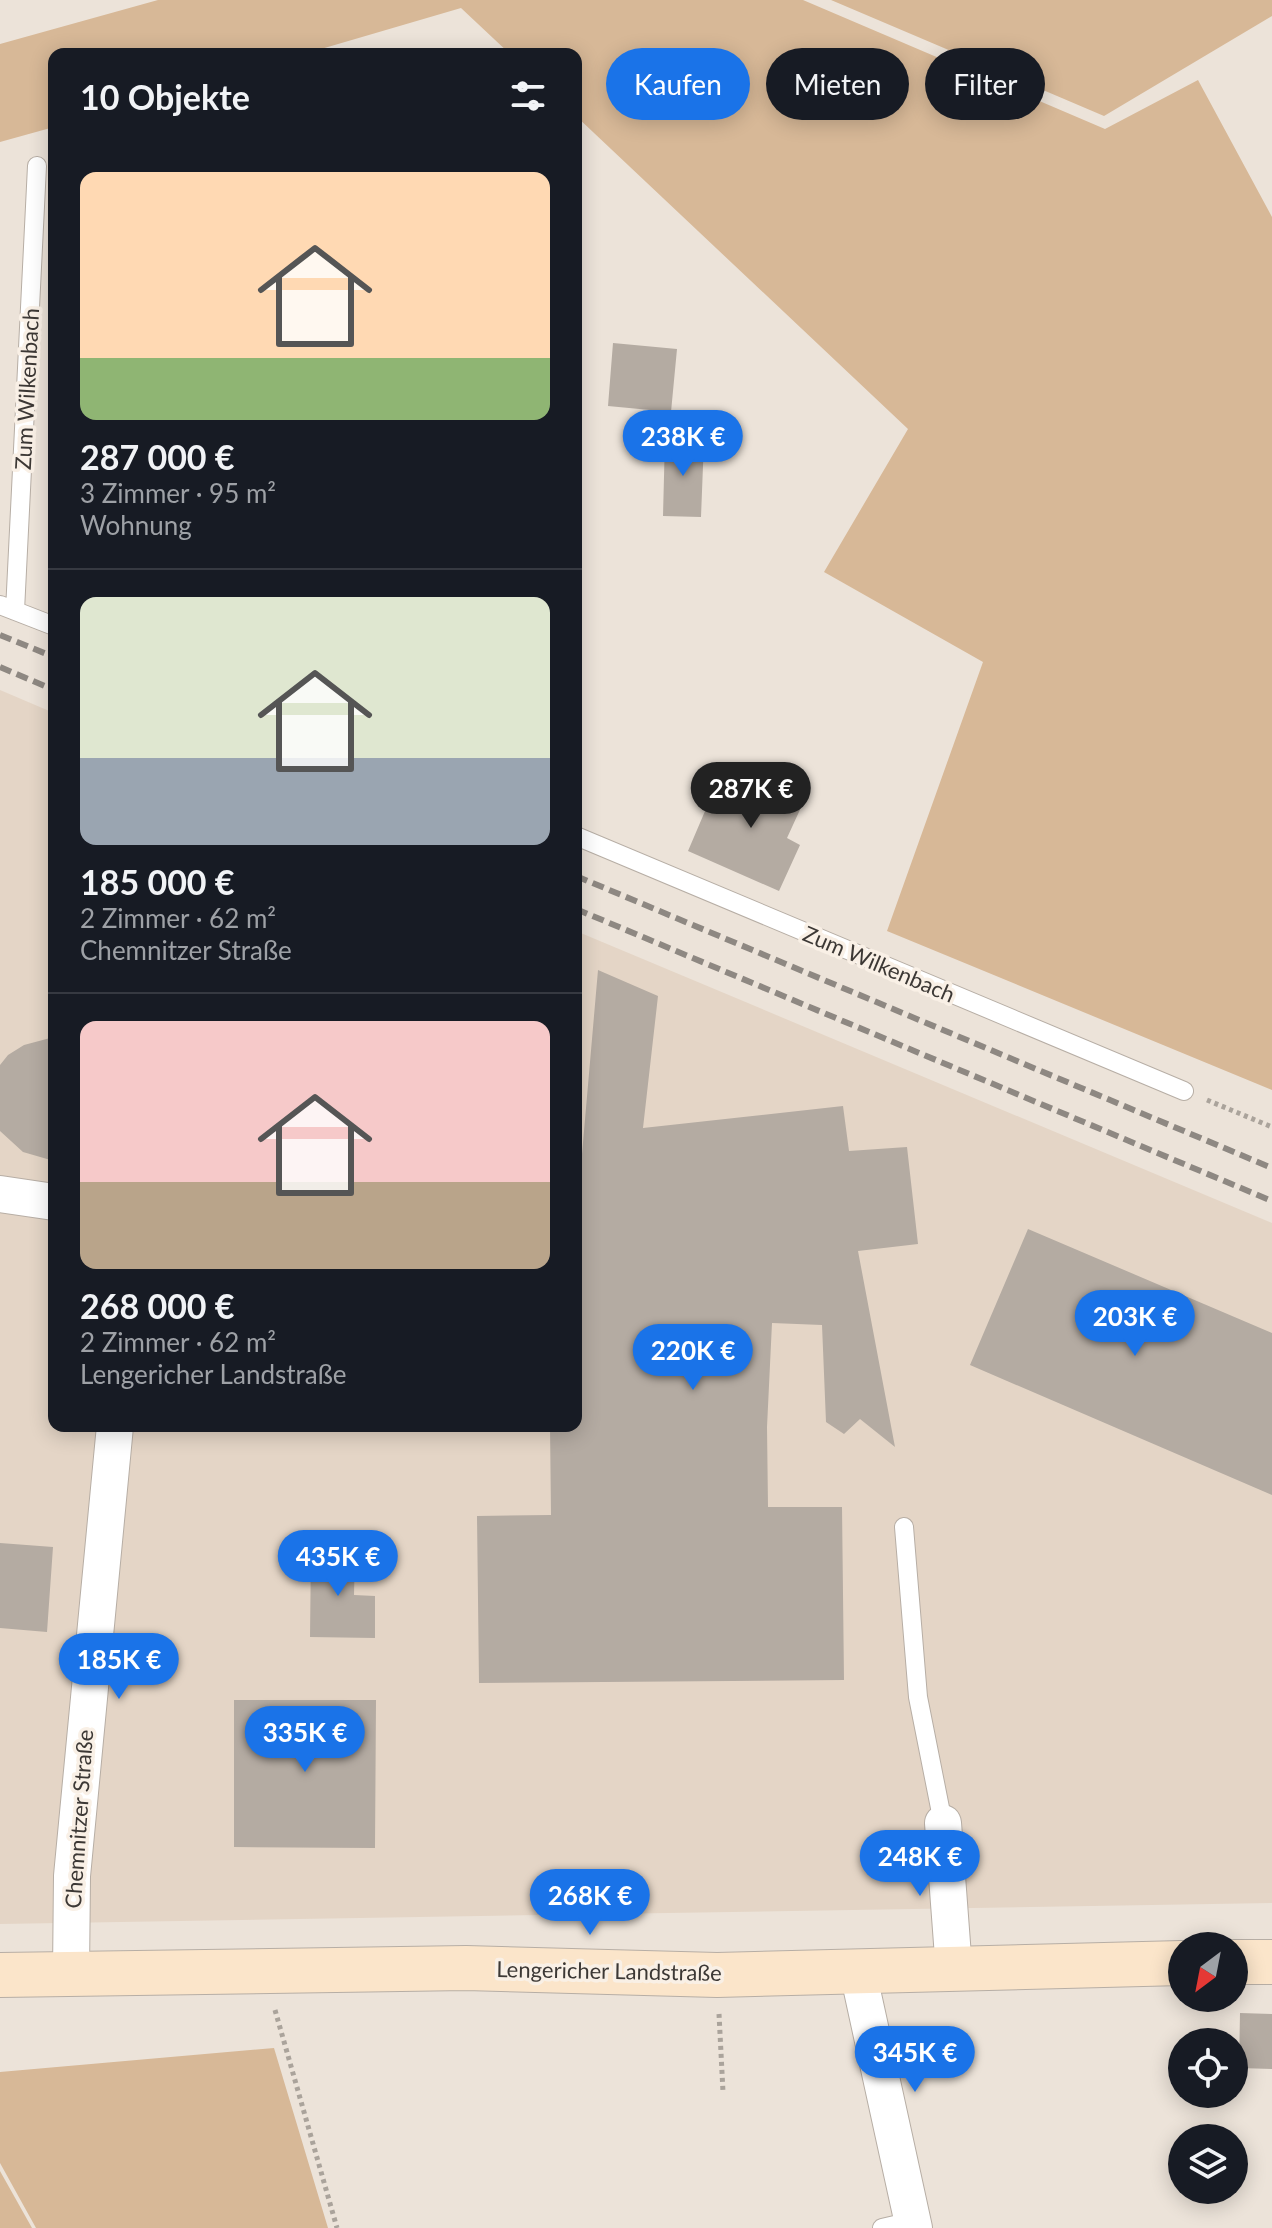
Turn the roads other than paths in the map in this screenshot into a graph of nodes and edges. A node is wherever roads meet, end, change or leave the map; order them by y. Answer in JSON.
{"nodes":[{"id":1,"x":37,"y":166,"type":"dead end"},
{"id":2,"x":7,"y":608,"type":"edge"},
{"id":3,"x":48,"y":624,"type":"edge"},
{"id":4,"x":582,"y":839,"type":"edge"},
{"id":5,"x":1184,"y":1091,"type":"road end"},
{"id":6,"x":0,"y":1194,"type":"edge"},
{"id":7,"x":48,"y":1201,"type":"edge"},
{"id":8,"x":114,"y":1432,"type":"edge"},
{"id":9,"x":904,"y":1527,"type":"dead end"},
{"id":10,"x":943,"y":1823,"type":"joint"},
{"id":11,"x":1248,"y":1962,"type":"edge"},
{"id":12,"x":1272,"y":1962,"type":"edge"},
{"id":13,"x":1168,"y":1963,"type":"edge"},
{"id":14,"x":954,"y":1970,"type":"junction"},
{"id":15,"x":858,"y":1972,"type":"junction"},
{"id":16,"x":71,"y":1973,"type":"junction"},
{"id":17,"x":0,"y":1975,"type":"edge"},
{"id":18,"x":903,"y":2226,"type":"edge"}],
"edges":[{"from":1,"to":2,"type":"lane","name":"Zum Wilkenbach"},
{"from":2,"to":3,"type":"lane","name":"Zum Wilkenbach"},
{"from":4,"to":5,"type":"lane","name":"Zum Wilkenbach"},
{"from":6,"to":7,"type":"street"},
{"from":8,"to":16,"type":"street","name":"Chemnitzer Straße"},
{"from":9,"to":10,"type":"lane"},
{"from":10,"to":14,"type":"street"},
{"from":11,"to":12,"type":"main road"},
{"from":13,"to":14,"type":"main road","name":"Lengericher Landstraße"},
{"from":14,"to":15,"type":"main road","name":"Lengericher Landstraße"},
{"from":15,"to":16,"type":"main road","name":"Lengericher Landstraße"},
{"from":15,"to":18,"type":"street"},
{"from":16,"to":17,"type":"main road","name":"Lengericher Landstraße"}]}
